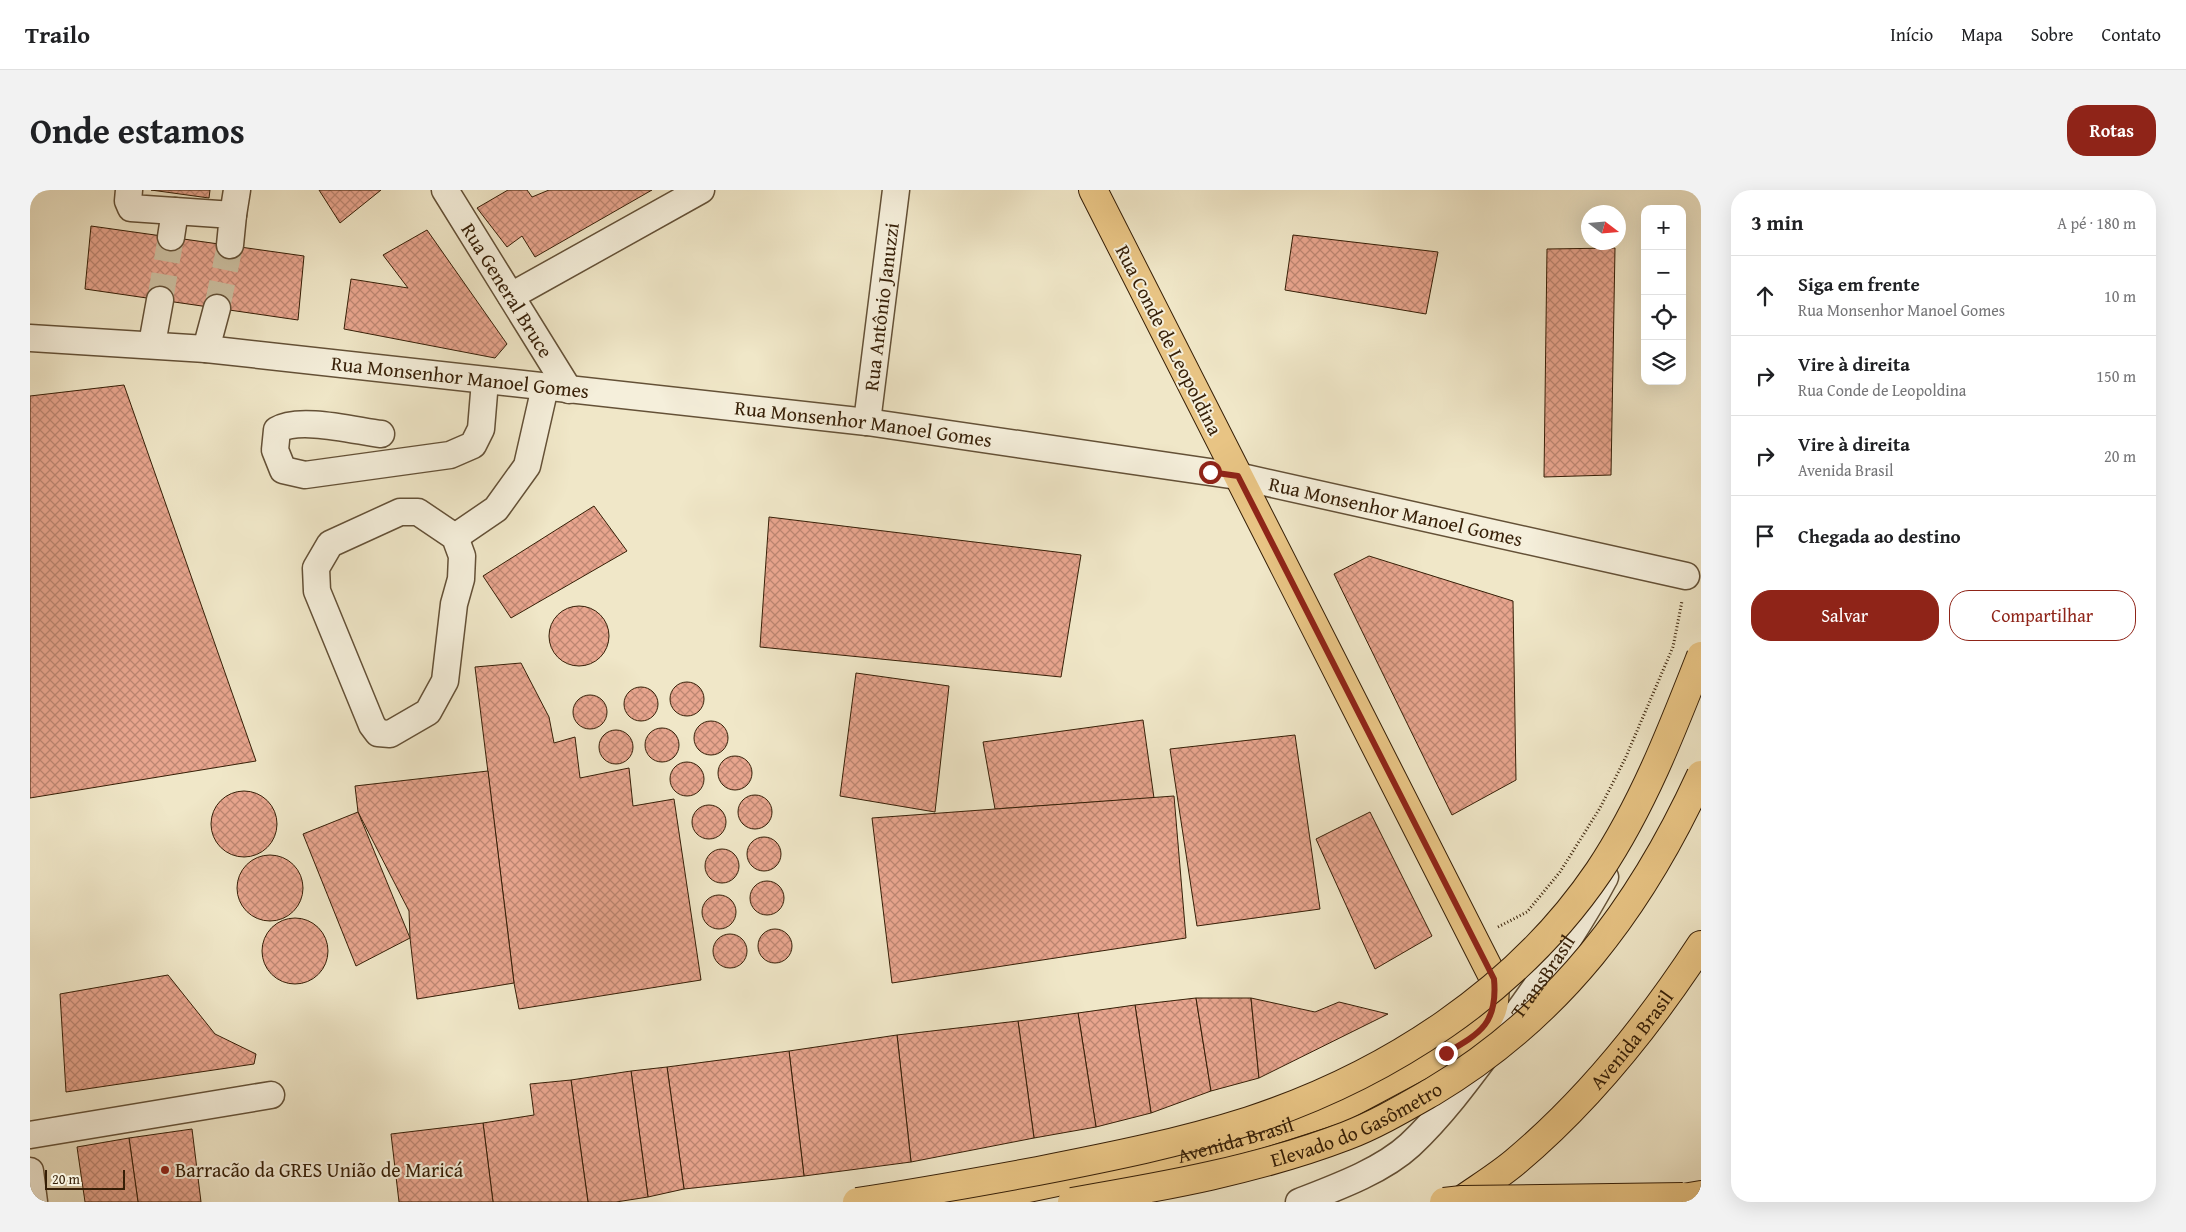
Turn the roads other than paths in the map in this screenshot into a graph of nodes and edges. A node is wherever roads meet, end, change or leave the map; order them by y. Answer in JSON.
{"nodes":[{"id":1,"x":129,"y":190,"type":"edge"},
{"id":2,"x":238,"y":190,"type":"edge"},
{"id":3,"x":445,"y":190,"type":"edge"},
{"id":4,"x":701,"y":190,"type":"edge"},
{"id":5,"x":896,"y":190,"type":"edge"},
{"id":6,"x":1093,"y":190,"type":"edge"},
{"id":7,"x":175,"y":211,"type":"junction"},
{"id":8,"x":233,"y":215,"type":"junction"},
{"id":9,"x":171,"y":237,"type":"tunnel mouth"},
{"id":10,"x":230,"y":245,"type":"tunnel mouth"},
{"id":11,"x":511,"y":296,"type":"junction"},
{"id":12,"x":160,"y":300,"type":"tunnel mouth"},
{"id":13,"x":217,"y":308,"type":"tunnel mouth"},
{"id":14,"x":30,"y":338,"type":"edge"},
{"id":15,"x":152,"y":344,"type":"junction"},
{"id":16,"x":206,"y":349,"type":"junction"},
{"id":17,"x":485,"y":381,"type":"junction"},
{"id":18,"x":557,"y":389,"type":"junction"},
{"id":19,"x":867,"y":422,"type":"junction"},
{"id":20,"x":381,"y":434,"type":"dead end"},
{"id":21,"x":1238,"y":476,"type":"junction"},
{"id":22,"x":455,"y":537,"type":"junction"},
{"id":23,"x":1686,"y":576,"type":"road end"},
{"id":24,"x":1701,"y":656,"type":"edge"},
{"id":25,"x":1701,"y":678,"type":"edge"},
{"id":26,"x":1701,"y":775,"type":"edge"},
{"id":27,"x":1701,"y":946,"type":"edge"},
{"id":28,"x":1508,"y":1004,"type":"junction"},
{"id":29,"x":270,"y":1095,"type":"dead end"},
{"id":30,"x":30,"y":1135,"type":"edge"},
{"id":31,"x":30,"y":1171,"type":"edge"},
{"id":32,"x":1681,"y":1198,"type":"edge"},
{"id":33,"x":34,"y":1202,"type":"edge"},
{"id":34,"x":857,"y":1202,"type":"edge"},
{"id":35,"x":936,"y":1202,"type":"edge"},
{"id":36,"x":1072,"y":1202,"type":"edge"},
{"id":37,"x":1300,"y":1202,"type":"edge"},
{"id":38,"x":1444,"y":1202,"type":"edge"},
{"id":39,"x":1459,"y":1202,"type":"edge"}],
"edges":[{"from":1,"to":7,"type":"street"},
{"from":2,"to":8,"type":"street"},
{"from":3,"to":11,"type":"street","name":"Rua General Bruce"},
{"from":4,"to":11,"type":"street"},
{"from":5,"to":19,"type":"street","name":"Rua Antônio Januzzi"},
{"from":6,"to":21,"type":"main road","name":"Rua Conde de Leopoldina"},
{"from":7,"to":8,"type":"street"},
{"from":7,"to":9,"type":"street"},
{"from":8,"to":10,"type":"street"},
{"from":11,"to":18,"type":"street","name":"Rua General Bruce"},
{"from":12,"to":15,"type":"street"},
{"from":13,"to":16,"type":"street"},
{"from":14,"to":15,"type":"street","name":"Rua Monsenhor Manoel Gomes"},
{"from":15,"to":16,"type":"street","name":"Rua Monsenhor Manoel Gomes"},
{"from":16,"to":17,"type":"street","name":"Rua Monsenhor Manoel Gomes"},
{"from":17,"to":18,"type":"street","name":"Rua Monsenhor Manoel Gomes"},
{"from":17,"to":20,"type":"street"},
{"from":18,"to":19,"type":"street","name":"Rua Monsenhor Manoel Gomes"},
{"from":18,"to":22,"type":"street"},
{"from":19,"to":21,"type":"street","name":"Rua Monsenhor Manoel Gomes"},
{"from":21,"to":23,"type":"street","name":"Rua Monsenhor Manoel Gomes"},
{"from":21,"to":28,"type":"main road","name":"Rua Conde de Leopoldina"},
{"from":22,"to":22,"type":"street"},
{"from":24,"to":34,"type":"main road","bridge":true},
{"from":25,"to":28,"type":"street","name":"TransBrasil"},
{"from":26,"to":36,"type":"main road","name":"Elevado do Gasômetro","bridge":true},
{"from":27,"to":39,"type":"main road","name":"Avenida Brasil"},
{"from":28,"to":35,"type":"main road","name":"Avenida Brasil"},
{"from":28,"to":37,"type":"street","name":"TransBrasil"},
{"from":29,"to":30,"type":"street"},
{"from":31,"to":33,"type":"street"},
{"from":32,"to":38,"type":"main road","bridge":true}]}
